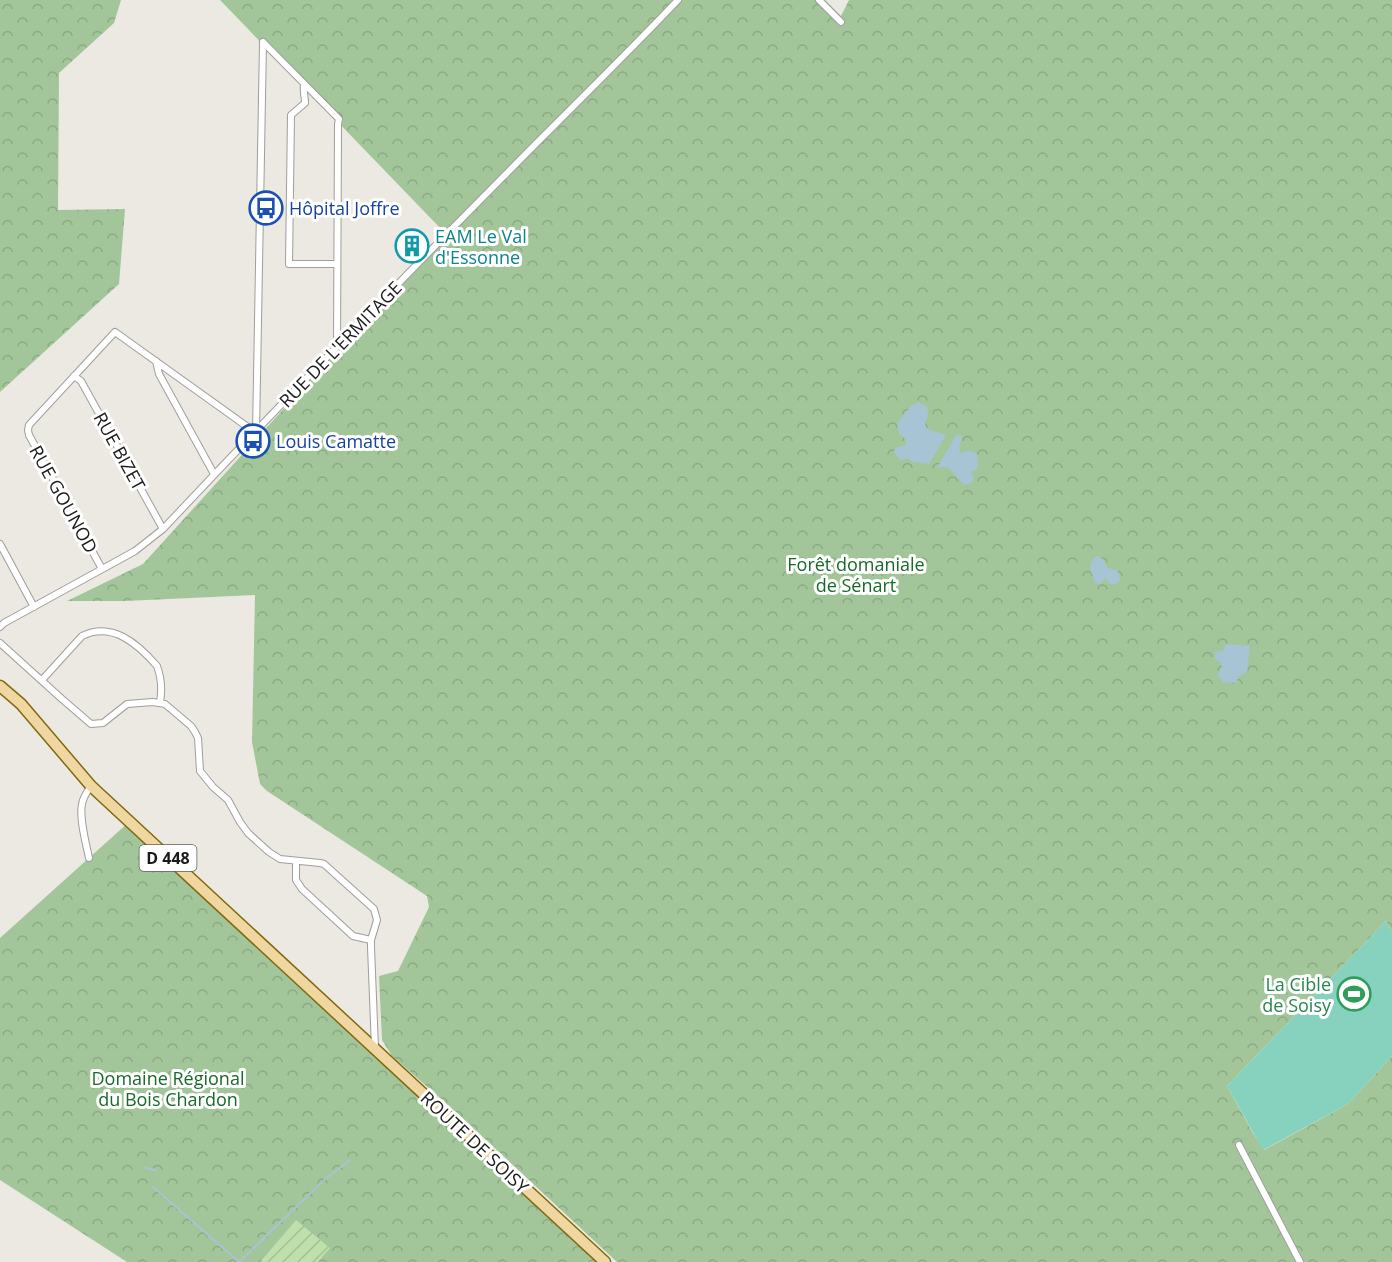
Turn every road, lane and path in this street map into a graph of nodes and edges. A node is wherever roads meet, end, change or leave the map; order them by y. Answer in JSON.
{"nodes":[{"id":1,"x":678,"y":0,"type":"edge"},
{"id":2,"x":819,"y":0,"type":"edge"},
{"id":3,"x":841,"y":22,"type":"dead end"},
{"id":4,"x":304,"y":85,"type":"junction"},
{"id":5,"x":337,"y":264,"type":"junction"},
{"id":6,"x":337,"y":347,"type":"junction"},
{"id":7,"x":156,"y":361,"type":"junction"},
{"id":8,"x":74,"y":376,"type":"junction"},
{"id":9,"x":256,"y":433,"type":"junction"},
{"id":10,"x":214,"y":474,"type":"junction"},
{"id":11,"x":163,"y":529,"type":"junction"},
{"id":12,"x":0,"y":544,"type":"edge"},
{"id":13,"x":102,"y":569,"type":"junction"},
{"id":14,"x":34,"y":607,"type":"junction"},
{"id":15,"x":0,"y":627,"type":"edge"},
{"id":16,"x":0,"y":643,"type":"edge"},
{"id":17,"x":42,"y":680,"type":"junction"},
{"id":18,"x":0,"y":686,"type":"edge"},
{"id":19,"x":160,"y":702,"type":"junction"},
{"id":20,"x":91,"y":786,"type":"junction"},
{"id":21,"x":89,"y":858,"type":"dead end"},
{"id":22,"x":296,"y":862,"type":"junction"},
{"id":23,"x":371,"y":940,"type":"junction"},
{"id":24,"x":375,"y":1050,"type":"junction"},
{"id":25,"x":1239,"y":1145,"type":"dead end"},
{"id":26,"x":605,"y":1262,"type":"edge"},
{"id":27,"x":1300,"y":1262,"type":"edge"}],
"edges":[{"from":1,"to":6,"type":"street","name":"RUE DE L'ERMITAGE"},
{"from":2,"to":3,"type":"street"},
{"from":4,"to":5,"type":"street"},
{"from":4,"to":5,"type":"street"},
{"from":4,"to":9,"type":"street"},
{"from":5,"to":6,"type":"street"},
{"from":6,"to":9,"type":"street","name":"RUE DE L'ERMITAGE"},
{"from":7,"to":8,"type":"street"},
{"from":7,"to":9,"type":"street"},
{"from":7,"to":10,"type":"street"},
{"from":8,"to":11,"type":"street","name":"RUE BIZET"},
{"from":8,"to":13,"type":"street","name":"RUE GOUNOD"},
{"from":9,"to":10,"type":"street","name":"RUE DE L'ERMITAGE"},
{"from":10,"to":11,"type":"street","name":"RUE DE L'ERMITAGE"},
{"from":11,"to":13,"type":"street","name":"RUE DE L'ERMITAGE"},
{"from":12,"to":14,"type":"street"},
{"from":13,"to":14,"type":"street","name":"RUE DE L'ERMITAGE"},
{"from":14,"to":15,"type":"street","name":"RUE DE L'ERMITAGE"},
{"from":16,"to":17,"type":"street"},
{"from":17,"to":19,"type":"street"},
{"from":17,"to":19,"type":"street"},
{"from":18,"to":20,"type":"main road","number":"D 448"},
{"from":19,"to":22,"type":"street"},
{"from":20,"to":21,"type":"street"},
{"from":20,"to":24,"type":"main road","name":"ROUTE DE SOISY","number":"D 448"},
{"from":22,"to":23,"type":"street"},
{"from":22,"to":23,"type":"street"},
{"from":23,"to":24,"type":"street"},
{"from":24,"to":26,"type":"main road","name":"ROUTE DE SOISY","number":"D 448"},
{"from":25,"to":27,"type":"street"}]}
